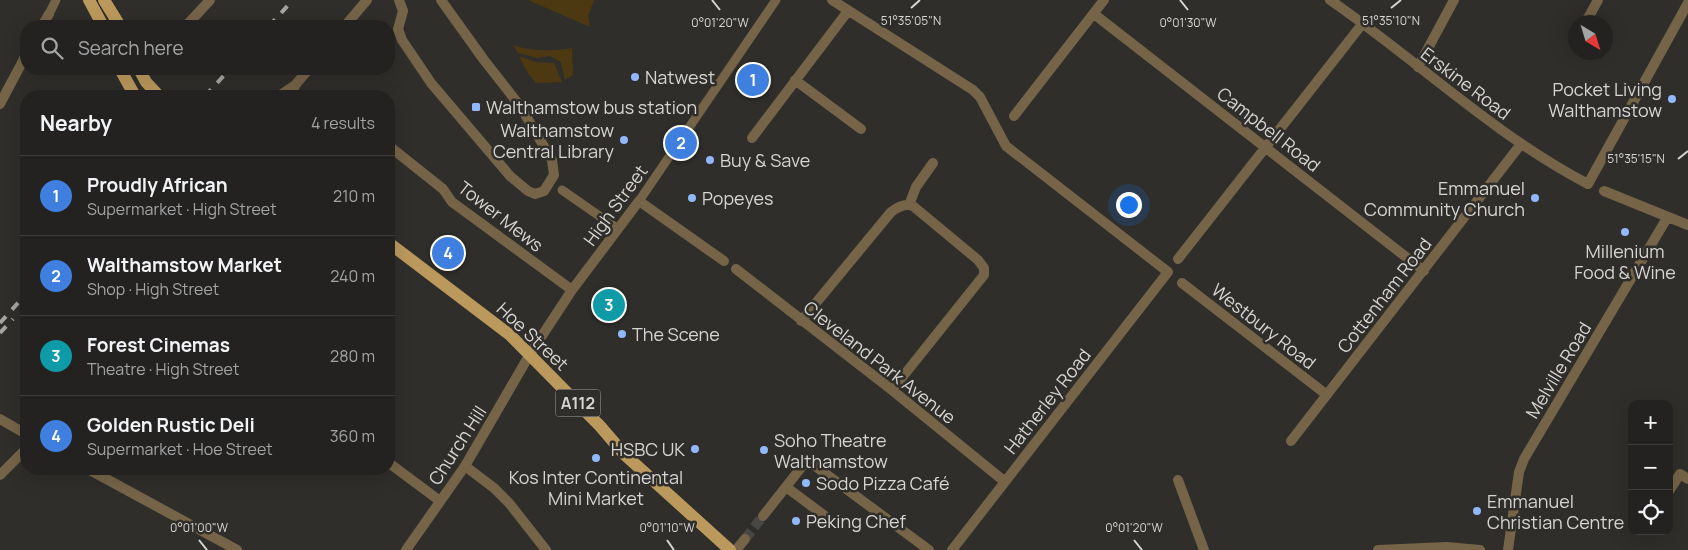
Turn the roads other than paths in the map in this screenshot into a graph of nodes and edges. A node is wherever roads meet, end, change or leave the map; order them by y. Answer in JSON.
{"nodes":[{"id":1,"x":56,"y":0,"type":"edge"},
{"id":2,"x":104,"y":0,"type":"edge"},
{"id":3,"x":210,"y":0,"type":"edge"},
{"id":4,"x":367,"y":0,"type":"edge"},
{"id":5,"x":398,"y":0,"type":"edge"},
{"id":6,"x":441,"y":0,"type":"edge"},
{"id":7,"x":776,"y":0,"type":"edge"},
{"id":8,"x":832,"y":0,"type":"edge"},
{"id":9,"x":1104,"y":0,"type":"edge"},
{"id":10,"x":1330,"y":0,"type":"edge"},
{"id":11,"x":1454,"y":0,"type":"edge"},
{"id":12,"x":1598,"y":0,"type":"edge"},
{"id":13,"x":1683,"y":0,"type":"edge"},
{"id":14,"x":94,"y":3,"type":"edge"},
{"id":15,"x":1688,"y":3,"type":"edge"},
{"id":16,"x":848,"y":11,"type":"junction"},
{"id":17,"x":49,"y":14,"type":"joint"},
{"id":18,"x":1094,"y":14,"type":"junction"},
{"id":19,"x":1590,"y":15,"type":"edge"},
{"id":20,"x":46,"y":20,"type":"edge"},
{"id":21,"x":101,"y":20,"type":"edge"},
{"id":22,"x":116,"y":20,"type":"edge"},
{"id":23,"x":192,"y":20,"type":"edge"},
{"id":24,"x":350,"y":20,"type":"edge"},
{"id":25,"x":1363,"y":23,"type":"junction"},
{"id":26,"x":20,"y":66,"type":"edge"},
{"id":27,"x":1418,"y":67,"type":"junction"},
{"id":28,"x":123,"y":75,"type":"edge"},
{"id":29,"x":144,"y":75,"type":"edge"},
{"id":30,"x":304,"y":75,"type":"edge"},
{"id":31,"x":795,"y":80,"type":"junction"},
{"id":32,"x":296,"y":84,"type":"junction"},
{"id":33,"x":132,"y":90,"type":"edge"},
{"id":34,"x":155,"y":90,"type":"edge"},
{"id":35,"x":288,"y":90,"type":"edge"},
{"id":36,"x":293,"y":90,"type":"edge"},
{"id":37,"x":0,"y":104,"type":"edge"},
{"id":38,"x":1014,"y":116,"type":"dead end"},
{"id":39,"x":862,"y":129,"type":"dead end"},
{"id":40,"x":752,"y":138,"type":"dead end"},
{"id":41,"x":1521,"y":144,"type":"junction"},
{"id":42,"x":1265,"y":147,"type":"junction"},
{"id":43,"x":395,"y":151,"type":"edge"},
{"id":44,"x":933,"y":163,"type":"dead end"},
{"id":45,"x":562,"y":190,"type":"dead end"},
{"id":46,"x":1604,"y":192,"type":"dead end"},
{"id":47,"x":639,"y":201,"type":"junction"},
{"id":48,"x":909,"y":205,"type":"junction"},
{"id":49,"x":1667,"y":218,"type":"junction"},
{"id":50,"x":1688,"y":225,"type":"edge"},
{"id":51,"x":618,"y":229,"type":"junction"},
{"id":52,"x":395,"y":248,"type":"edge"},
{"id":53,"x":1178,"y":259,"type":"dead end"},
{"id":54,"x":724,"y":261,"type":"dead end"},
{"id":55,"x":736,"y":269,"type":"dead end"},
{"id":56,"x":1424,"y":271,"type":"junction"},
{"id":57,"x":1182,"y":283,"type":"dead end"},
{"id":58,"x":572,"y":290,"type":"junction"},
{"id":59,"x":801,"y":321,"type":"junction"},
{"id":60,"x":530,"y":354,"type":"junction"},
{"id":61,"x":892,"y":390,"type":"junction"},
{"id":62,"x":1327,"y":395,"type":"junction"},
{"id":63,"x":0,"y":419,"type":"edge"},
{"id":64,"x":20,"y":431,"type":"edge"},
{"id":65,"x":1291,"y":441,"type":"dead end"},
{"id":66,"x":20,"y":455,"type":"edge"},
{"id":67,"x":465,"y":466,"type":"junction"},
{"id":68,"x":395,"y":467,"type":"edge"},
{"id":69,"x":0,"y":475,"type":"edge"},
{"id":70,"x":99,"y":475,"type":"edge"},
{"id":71,"x":1688,"y":479,"type":"edge"},
{"id":72,"x":1178,"y":480,"type":"dead end"},
{"id":73,"x":1004,"y":481,"type":"junction"},
{"id":74,"x":786,"y":487,"type":"junction"},
{"id":75,"x":1670,"y":490,"type":"edge"},
{"id":76,"x":440,"y":501,"type":"junction"},
{"id":77,"x":763,"y":516,"type":"tunnel mouth"},
{"id":78,"x":825,"y":516,"type":"dead end"},
{"id":79,"x":744,"y":539,"type":"tunnel mouth"},
{"id":80,"x":236,"y":550,"type":"edge"},
{"id":81,"x":406,"y":550,"type":"edge"},
{"id":82,"x":546,"y":550,"type":"edge"},
{"id":83,"x":730,"y":550,"type":"edge"},
{"id":84,"x":736,"y":550,"type":"edge"},
{"id":85,"x":929,"y":550,"type":"edge"},
{"id":86,"x":952,"y":550,"type":"edge"},
{"id":87,"x":1204,"y":550,"type":"edge"},
{"id":88,"x":1378,"y":550,"type":"edge"},
{"id":89,"x":1480,"y":550,"type":"edge"},
{"id":90,"x":1508,"y":550,"type":"edge"}],
"edges":[{"from":1,"to":17,"type":"street"},
{"from":2,"to":22,"type":"main road"},
{"from":3,"to":23,"type":"street"},
{"from":4,"to":24,"type":"street"},
{"from":5,"to":6,"type":"street"},
{"from":7,"to":47,"type":"street","name":"High Street"},
{"from":8,"to":16,"type":"street"},
{"from":9,"to":18,"type":"street"},
{"from":10,"to":25,"type":"street","name":"Erskine Road"},
{"from":11,"to":27,"type":"street"},
{"from":12,"to":19,"type":"street"},
{"from":13,"to":15,"type":"street"},
{"from":14,"to":21,"type":"main road"},
{"from":15,"to":41,"type":"street","name":"Erskine Road"},
{"from":16,"to":31,"type":"street"},
{"from":16,"to":73,"type":"street","name":"Hatherley Road"},
{"from":17,"to":20,"type":"street"},
{"from":18,"to":38,"type":"street"},
{"from":18,"to":42,"type":"street","name":"Campbell Road"},
{"from":25,"to":27,"type":"street","name":"Erskine Road"},
{"from":25,"to":42,"type":"street"},
{"from":26,"to":37,"type":"street"},
{"from":27,"to":41,"type":"street","name":"Erskine Road"},
{"from":28,"to":33,"type":"main road"},
{"from":29,"to":34,"type":"main road"},
{"from":30,"to":32,"type":"street"},
{"from":31,"to":39,"type":"street"},
{"from":31,"to":40,"type":"street"},
{"from":32,"to":35,"type":"street"},
{"from":32,"to":36,"type":"street"},
{"from":41,"to":56,"type":"street","name":"Cottenham Road"},
{"from":42,"to":53,"type":"street"},
{"from":42,"to":56,"type":"street","name":"Campbell Road"},
{"from":43,"to":58,"type":"street","name":"Tower Mews"},
{"from":44,"to":48,"type":"street"},
{"from":45,"to":51,"type":"street"},
{"from":46,"to":49,"type":"street"},
{"from":47,"to":51,"type":"street","name":"High Street"},
{"from":47,"to":54,"type":"street"},
{"from":48,"to":59,"type":"street"},
{"from":48,"to":61,"type":"street"},
{"from":49,"to":50,"type":"street"},
{"from":49,"to":90,"type":"street","name":"Melville Road"},
{"from":51,"to":58,"type":"street","name":"High Street"},
{"from":52,"to":60,"type":"main road","name":"Hoe Street","number":"A112"},
{"from":55,"to":59,"type":"street","name":"Cleveland Park Avenue"},
{"from":56,"to":62,"type":"street","name":"Cottenham Road"},
{"from":57,"to":62,"type":"street","name":"Westbury Road"},
{"from":58,"to":60,"type":"street","name":"High Street"},
{"from":59,"to":61,"type":"street","name":"Cleveland Park Avenue"},
{"from":60,"to":67,"type":"street","name":"Church Hill"},
{"from":60,"to":83,"type":"main road","name":"Hoe Street","number":"A112"},
{"from":61,"to":73,"type":"street","name":"Cleveland Park Avenue"},
{"from":62,"to":65,"type":"street","name":"Cottenham Road"},
{"from":63,"to":64,"type":"street"},
{"from":66,"to":69,"type":"street"},
{"from":67,"to":76,"type":"street","name":"Church Hill"},
{"from":67,"to":82,"type":"street"},
{"from":68,"to":76,"type":"street"},
{"from":70,"to":80,"type":"street"},
{"from":71,"to":75,"type":"street"},
{"from":72,"to":87,"type":"street"},
{"from":73,"to":86,"type":"street","name":"Hatherley Road"},
{"from":74,"to":77,"type":"street"},
{"from":74,"to":78,"type":"street"},
{"from":74,"to":85,"type":"street"},
{"from":76,"to":81,"type":"street","name":"Church Hill"},
{"from":79,"to":84,"type":"street"},
{"from":88,"to":89,"type":"street"}]}
